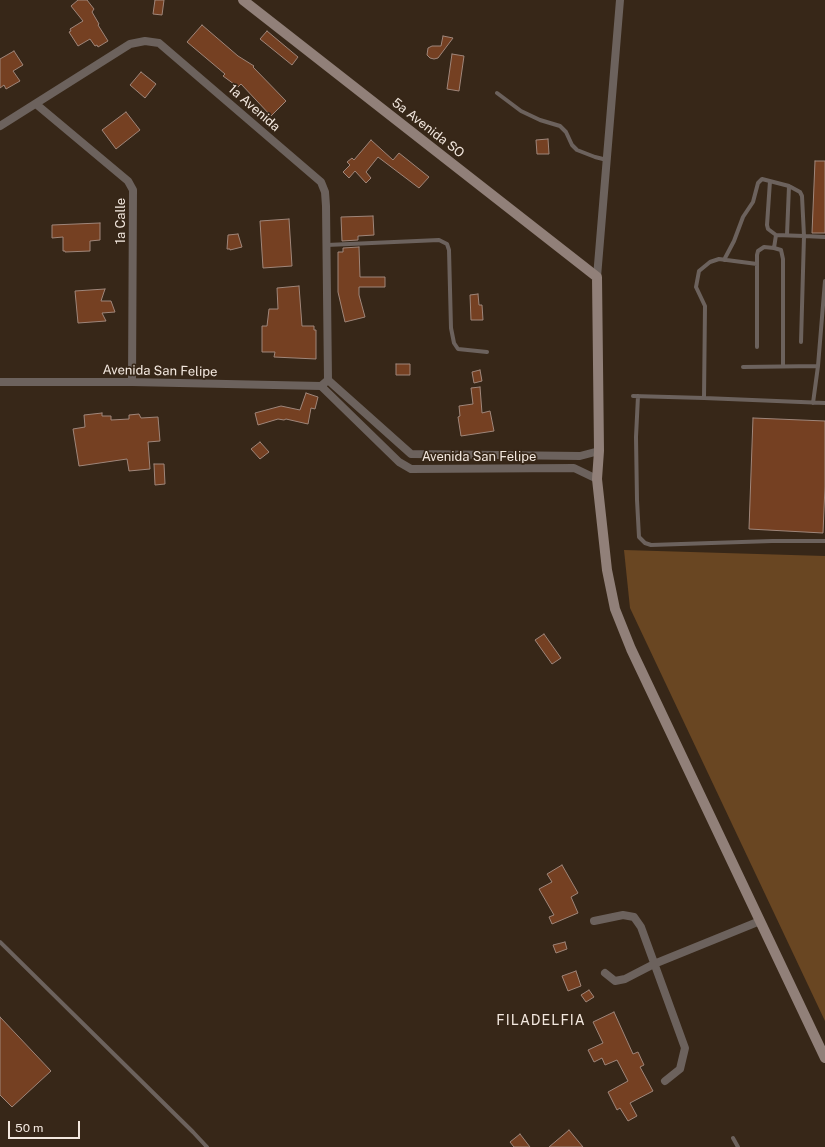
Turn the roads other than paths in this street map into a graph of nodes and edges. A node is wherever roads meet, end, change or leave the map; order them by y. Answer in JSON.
{"nodes":[{"id":1,"x":243,"y":0,"type":"edge"},
{"id":2,"x":620,"y":0,"type":"edge"},
{"id":3,"x":497,"y":93,"type":"dead end"},
{"id":4,"x":36,"y":104,"type":"junction"},
{"id":5,"x":0,"y":126,"type":"edge"},
{"id":6,"x":606,"y":160,"type":"junction"},
{"id":7,"x":770,"y":181,"type":"junction"},
{"id":8,"x":789,"y":186,"type":"junction"},
{"id":9,"x":776,"y":235,"type":"junction"},
{"id":10,"x":787,"y":235,"type":"junction"},
{"id":11,"x":804,"y":236,"type":"junction"},
{"id":12,"x":825,"y":237,"type":"edge"},
{"id":13,"x":327,"y":245,"type":"junction"},
{"id":14,"x":774,"y":248,"type":"junction"},
{"id":15,"x":724,"y":260,"type":"junction"},
{"id":16,"x":757,"y":264,"type":"junction"},
{"id":17,"x":597,"y":277,"type":"junction"},
{"id":18,"x":825,"y":281,"type":"edge"},
{"id":19,"x":801,"y":342,"type":"dead end"},
{"id":20,"x":757,"y":347,"type":"dead end"},
{"id":21,"x":487,"y":352,"type":"dead end"},
{"id":22,"x":783,"y":366,"type":"junction"},
{"id":23,"x":818,"y":366,"type":"junction"},
{"id":24,"x":743,"y":367,"type":"dead end"},
{"id":25,"x":328,"y":380,"type":"junction"},
{"id":26,"x":0,"y":382,"type":"edge"},
{"id":27,"x":132,"y":382,"type":"junction"},
{"id":28,"x":321,"y":386,"type":"junction"},
{"id":29,"x":704,"y":398,"type":"junction"},
{"id":30,"x":813,"y":403,"type":"junction"},
{"id":31,"x":825,"y":403,"type":"edge"},
{"id":32,"x":598,"y":451,"type":"junction"},
{"id":33,"x":597,"y":479,"type":"junction"},
{"id":34,"x":825,"y":541,"type":"edge"},
{"id":35,"x":594,"y":921,"type":"dead end"},
{"id":36,"x":760,"y":921,"type":"junction"},
{"id":37,"x":0,"y":942,"type":"edge"},
{"id":38,"x":654,"y":964,"type":"junction"},
{"id":39,"x":605,"y":973,"type":"dead end"},
{"id":40,"x":825,"y":1058,"type":"edge"},
{"id":41,"x":665,"y":1081,"type":"dead end"},
{"id":42,"x":733,"y":1138,"type":"dead end"},
{"id":43,"x":207,"y":1147,"type":"edge"},
{"id":44,"x":738,"y":1147,"type":"edge"}],
"edges":[{"from":1,"to":17,"type":"street","name":"5a Avenida SO"},
{"from":2,"to":6,"type":"street"},
{"from":3,"to":6,"type":"lane"},
{"from":4,"to":5,"type":"street","name":"1a Avenida"},
{"from":4,"to":13,"type":"street","name":"1a Avenida"},
{"from":4,"to":27,"type":"street","name":"1a Calle"},
{"from":6,"to":17,"type":"street"},
{"from":7,"to":8,"type":"lane"},
{"from":7,"to":9,"type":"lane"},
{"from":7,"to":15,"type":"lane"},
{"from":8,"to":10,"type":"lane"},
{"from":8,"to":11,"type":"lane"},
{"from":9,"to":10,"type":"lane"},
{"from":9,"to":14,"type":"lane"},
{"from":10,"to":11,"type":"lane"},
{"from":11,"to":12,"type":"lane"},
{"from":11,"to":19,"type":"lane"},
{"from":13,"to":21,"type":"lane"},
{"from":13,"to":25,"type":"street","name":"1a Avenida"},
{"from":14,"to":16,"type":"lane"},
{"from":14,"to":22,"type":"lane"},
{"from":15,"to":16,"type":"lane"},
{"from":15,"to":29,"type":"lane"},
{"from":16,"to":20,"type":"lane"},
{"from":17,"to":32,"type":"street"},
{"from":18,"to":23,"type":"lane"},
{"from":22,"to":23,"type":"lane"},
{"from":22,"to":24,"type":"lane"},
{"from":23,"to":30,"type":"lane"},
{"from":25,"to":28,"type":"street"},
{"from":25,"to":32,"type":"street","name":"Avenida San Felipe"},
{"from":26,"to":27,"type":"street","name":"Avenida San Felipe"},
{"from":27,"to":28,"type":"street","name":"Avenida San Felipe"},
{"from":28,"to":33,"type":"street","name":"Avenida San Felipe"},
{"from":29,"to":30,"type":"lane"},
{"from":29,"to":34,"type":"lane"},
{"from":30,"to":31,"type":"lane"},
{"from":32,"to":33,"type":"street"},
{"from":33,"to":36,"type":"street"},
{"from":35,"to":38,"type":"street"},
{"from":36,"to":38,"type":"street"},
{"from":36,"to":40,"type":"street"},
{"from":37,"to":43,"type":"lane"},
{"from":38,"to":39,"type":"street"},
{"from":38,"to":41,"type":"street"},
{"from":42,"to":44,"type":"lane"}]}
